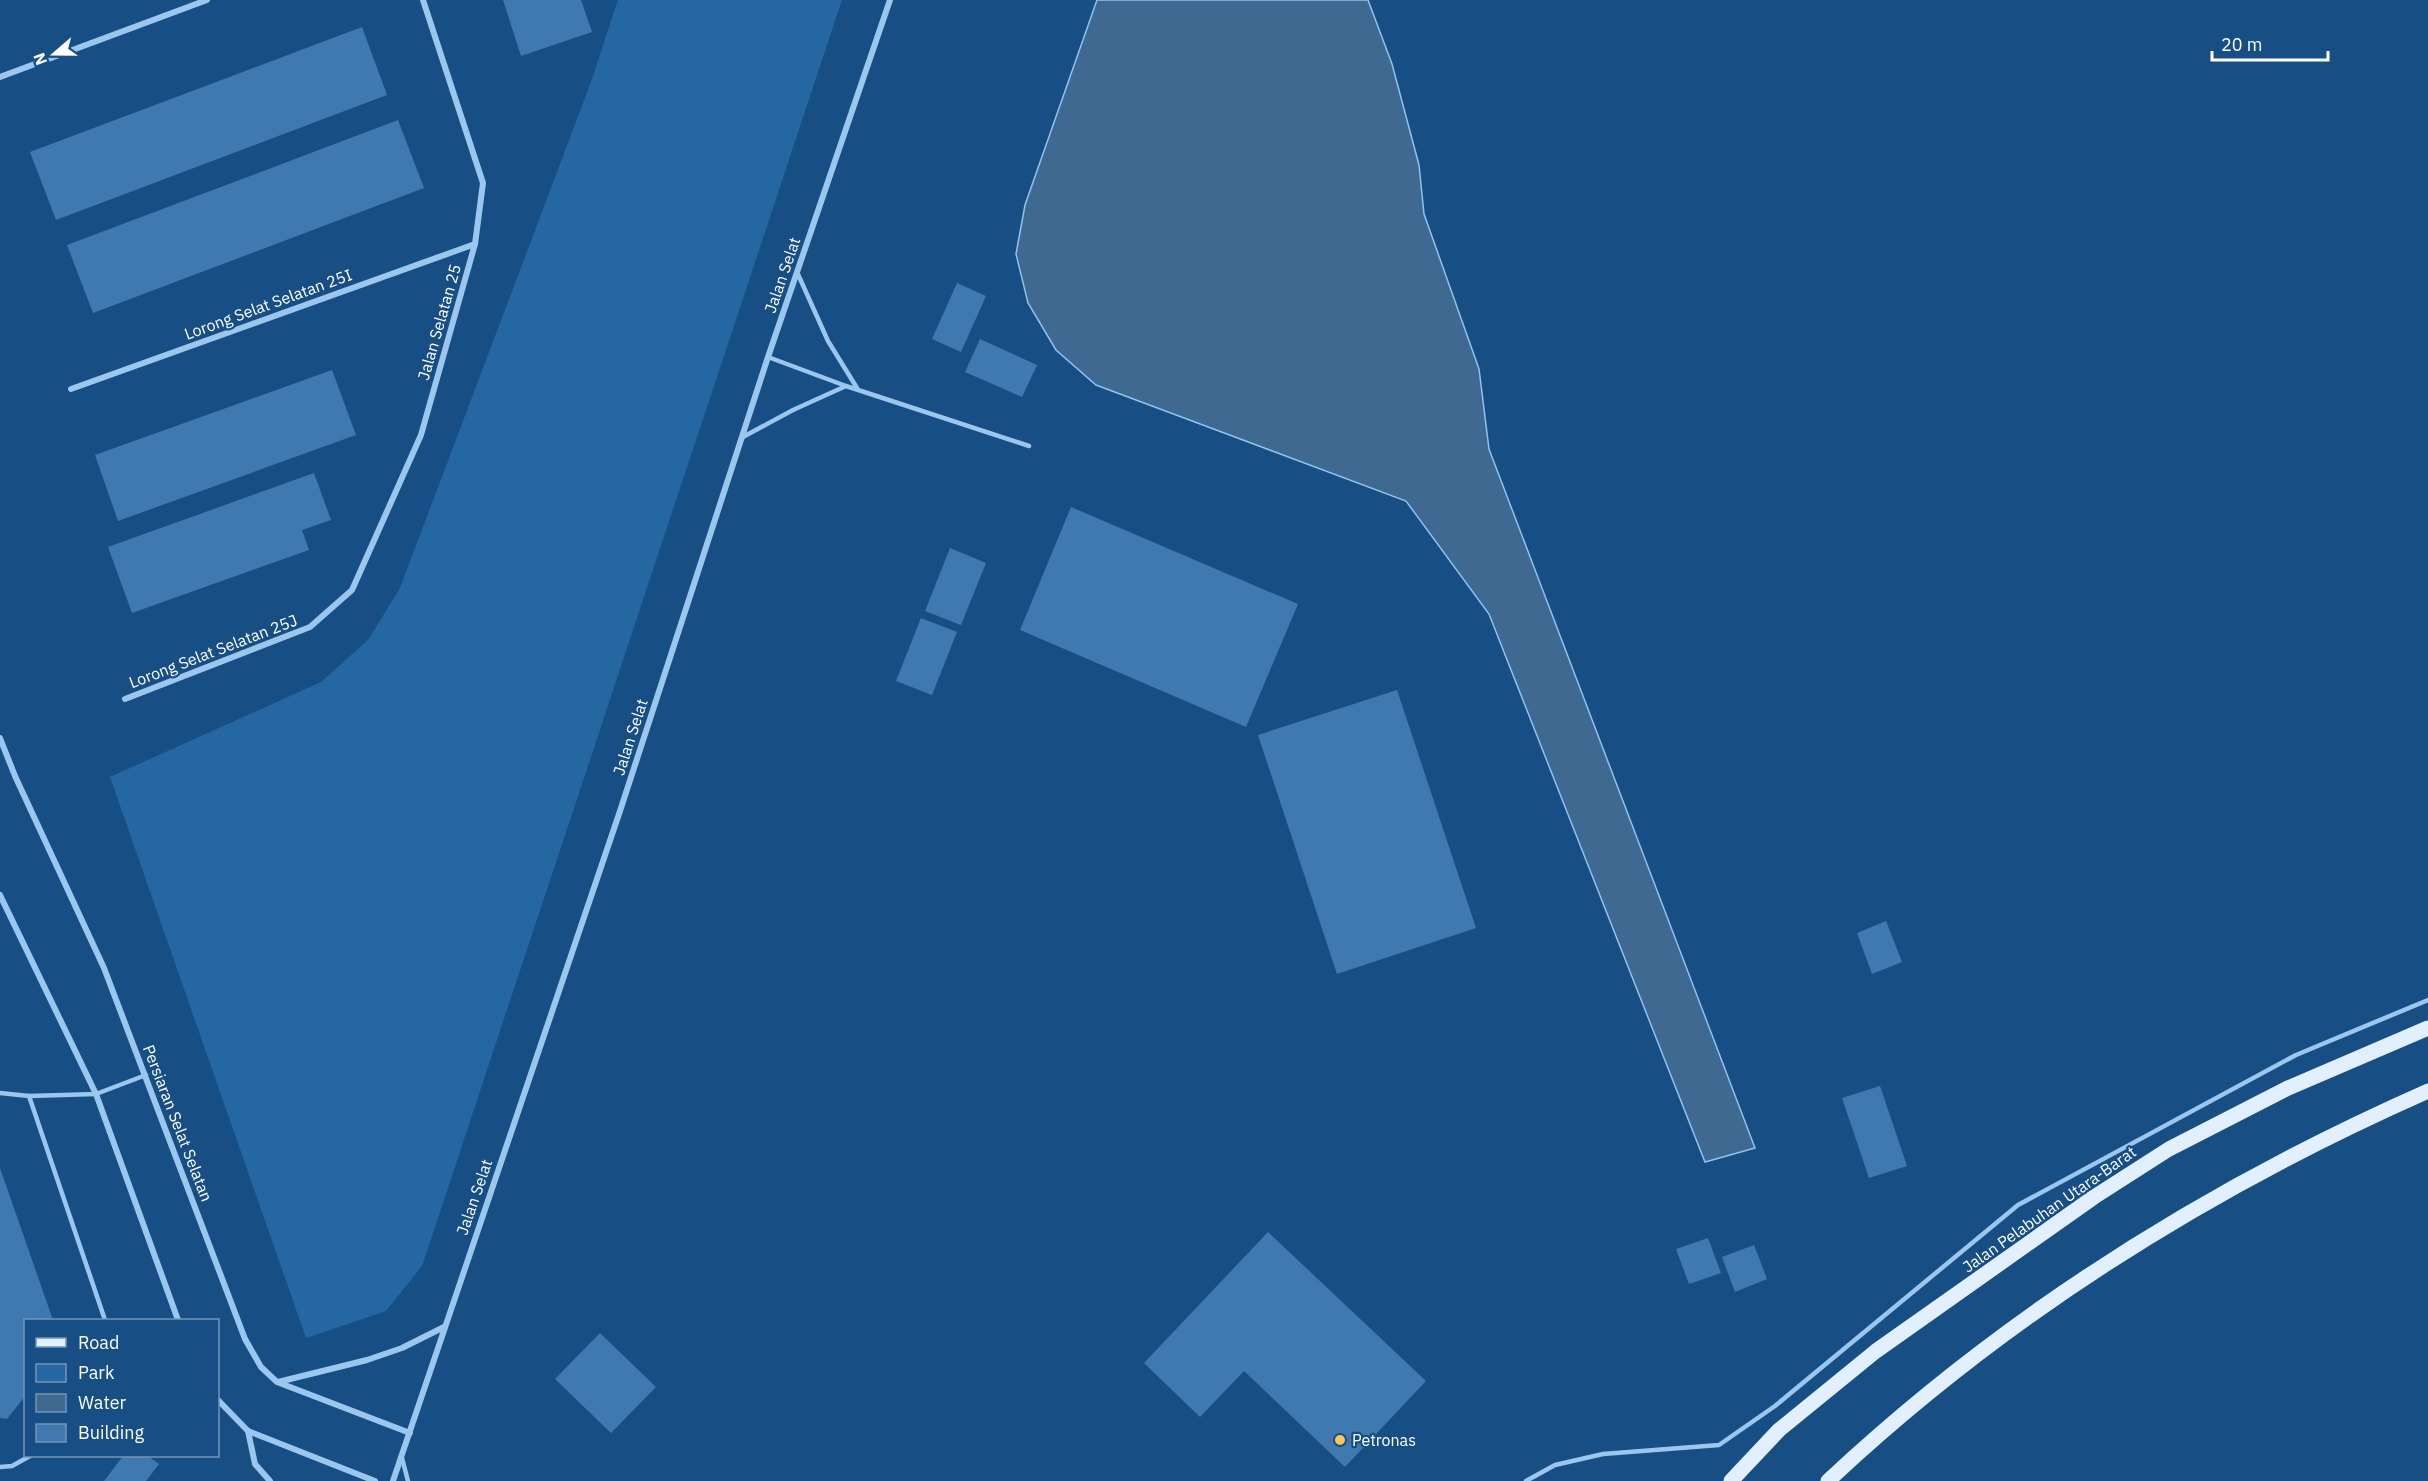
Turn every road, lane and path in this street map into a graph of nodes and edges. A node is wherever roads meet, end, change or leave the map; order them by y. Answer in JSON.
{"nodes":[{"id":1,"x":207,"y":0,"type":"edge"},
{"id":2,"x":423,"y":0,"type":"edge"},
{"id":3,"x":890,"y":0,"type":"edge"},
{"id":4,"x":0,"y":77,"type":"edge"},
{"id":5,"x":475,"y":244,"type":"junction"},
{"id":6,"x":797,"y":272,"type":"junction"},
{"id":7,"x":768,"y":357,"type":"junction"},
{"id":8,"x":846,"y":386,"type":"junction"},
{"id":9,"x":857,"y":388,"type":"junction"},
{"id":10,"x":71,"y":389,"type":"dead end"},
{"id":11,"x":741,"y":438,"type":"junction"},
{"id":12,"x":1029,"y":446,"type":"dead end"},
{"id":13,"x":310,"y":627,"type":"joint"},
{"id":14,"x":125,"y":699,"type":"dead end"},
{"id":15,"x":0,"y":738,"type":"edge"},
{"id":16,"x":0,"y":894,"type":"edge"},
{"id":17,"x":2428,"y":1000,"type":"edge"},
{"id":18,"x":2428,"y":1028,"type":"edge"},
{"id":19,"x":146,"y":1075,"type":"junction"},
{"id":20,"x":2428,"y":1091,"type":"edge"},
{"id":21,"x":0,"y":1093,"type":"edge"},
{"id":22,"x":96,"y":1094,"type":"junction"},
{"id":23,"x":29,"y":1096,"type":"junction"},
{"id":24,"x":105,"y":1319,"type":"edge"},
{"id":25,"x":178,"y":1319,"type":"edge"},
{"id":26,"x":444,"y":1327,"type":"junction"},
{"id":27,"x":277,"y":1382,"type":"junction"},
{"id":28,"x":219,"y":1401,"type":"edge"},
{"id":29,"x":248,"y":1431,"type":"junction"},
{"id":30,"x":410,"y":1432,"type":"junction"},
{"id":31,"x":401,"y":1456,"type":"junction"},
{"id":32,"x":27,"y":1457,"type":"edge"},
{"id":33,"x":0,"y":1467,"type":"edge"},
{"id":34,"x":270,"y":1481,"type":"edge"},
{"id":35,"x":375,"y":1481,"type":"edge"},
{"id":36,"x":393,"y":1481,"type":"edge"},
{"id":37,"x":408,"y":1481,"type":"edge"},
{"id":38,"x":1526,"y":1481,"type":"edge"},
{"id":39,"x":1731,"y":1481,"type":"edge"},
{"id":40,"x":1828,"y":1481,"type":"edge"}],
"edges":[{"from":1,"to":4,"type":"street"},
{"from":2,"to":5,"type":"street","name":"Jalan Selatan 25"},
{"from":3,"to":6,"type":"street","name":"Jalan Selat"},
{"from":5,"to":10,"type":"street","name":"Lorong Selat Selatan 25I"},
{"from":5,"to":13,"type":"street","name":"Jalan Selatan 25"},
{"from":6,"to":7,"type":"street","name":"Jalan Selat"},
{"from":6,"to":9,"type":"lane"},
{"from":7,"to":8,"type":"lane"},
{"from":7,"to":11,"type":"street","name":"Jalan Selat"},
{"from":8,"to":9,"type":"lane"},
{"from":8,"to":11,"type":"lane"},
{"from":9,"to":12,"type":"lane"},
{"from":11,"to":26,"type":"street","name":"Jalan Selat"},
{"from":13,"to":14,"type":"street","name":"Lorong Selat Selatan 25J"},
{"from":15,"to":19,"type":"street","name":"Persiaran Selat Selatan"},
{"from":16,"to":22,"type":"street"},
{"from":17,"to":38,"type":"lane"},
{"from":18,"to":39,"type":"main road","name":"Jalan Pelabuhan Utara-Barat"},
{"from":19,"to":22,"type":"lane"},
{"from":19,"to":27,"type":"street","name":"Persiaran Selat Selatan"},
{"from":20,"to":40,"type":"main road"},
{"from":21,"to":23,"type":"lane"},
{"from":22,"to":23,"type":"lane"},
{"from":22,"to":25,"type":"street"},
{"from":23,"to":24,"type":"lane"},
{"from":26,"to":27,"type":"street"},
{"from":26,"to":30,"type":"street","name":"Jalan Selat"},
{"from":27,"to":30,"type":"street","name":"Persiaran Selat Selatan"},
{"from":28,"to":29,"type":"street"},
{"from":29,"to":34,"type":"street"},
{"from":29,"to":35,"type":"street"},
{"from":30,"to":31,"type":"street","name":"Jalan Selat"},
{"from":31,"to":36,"type":"street","name":"Jalan Selat"},
{"from":31,"to":37,"type":"lane"},
{"from":32,"to":33,"type":"lane"}]}
